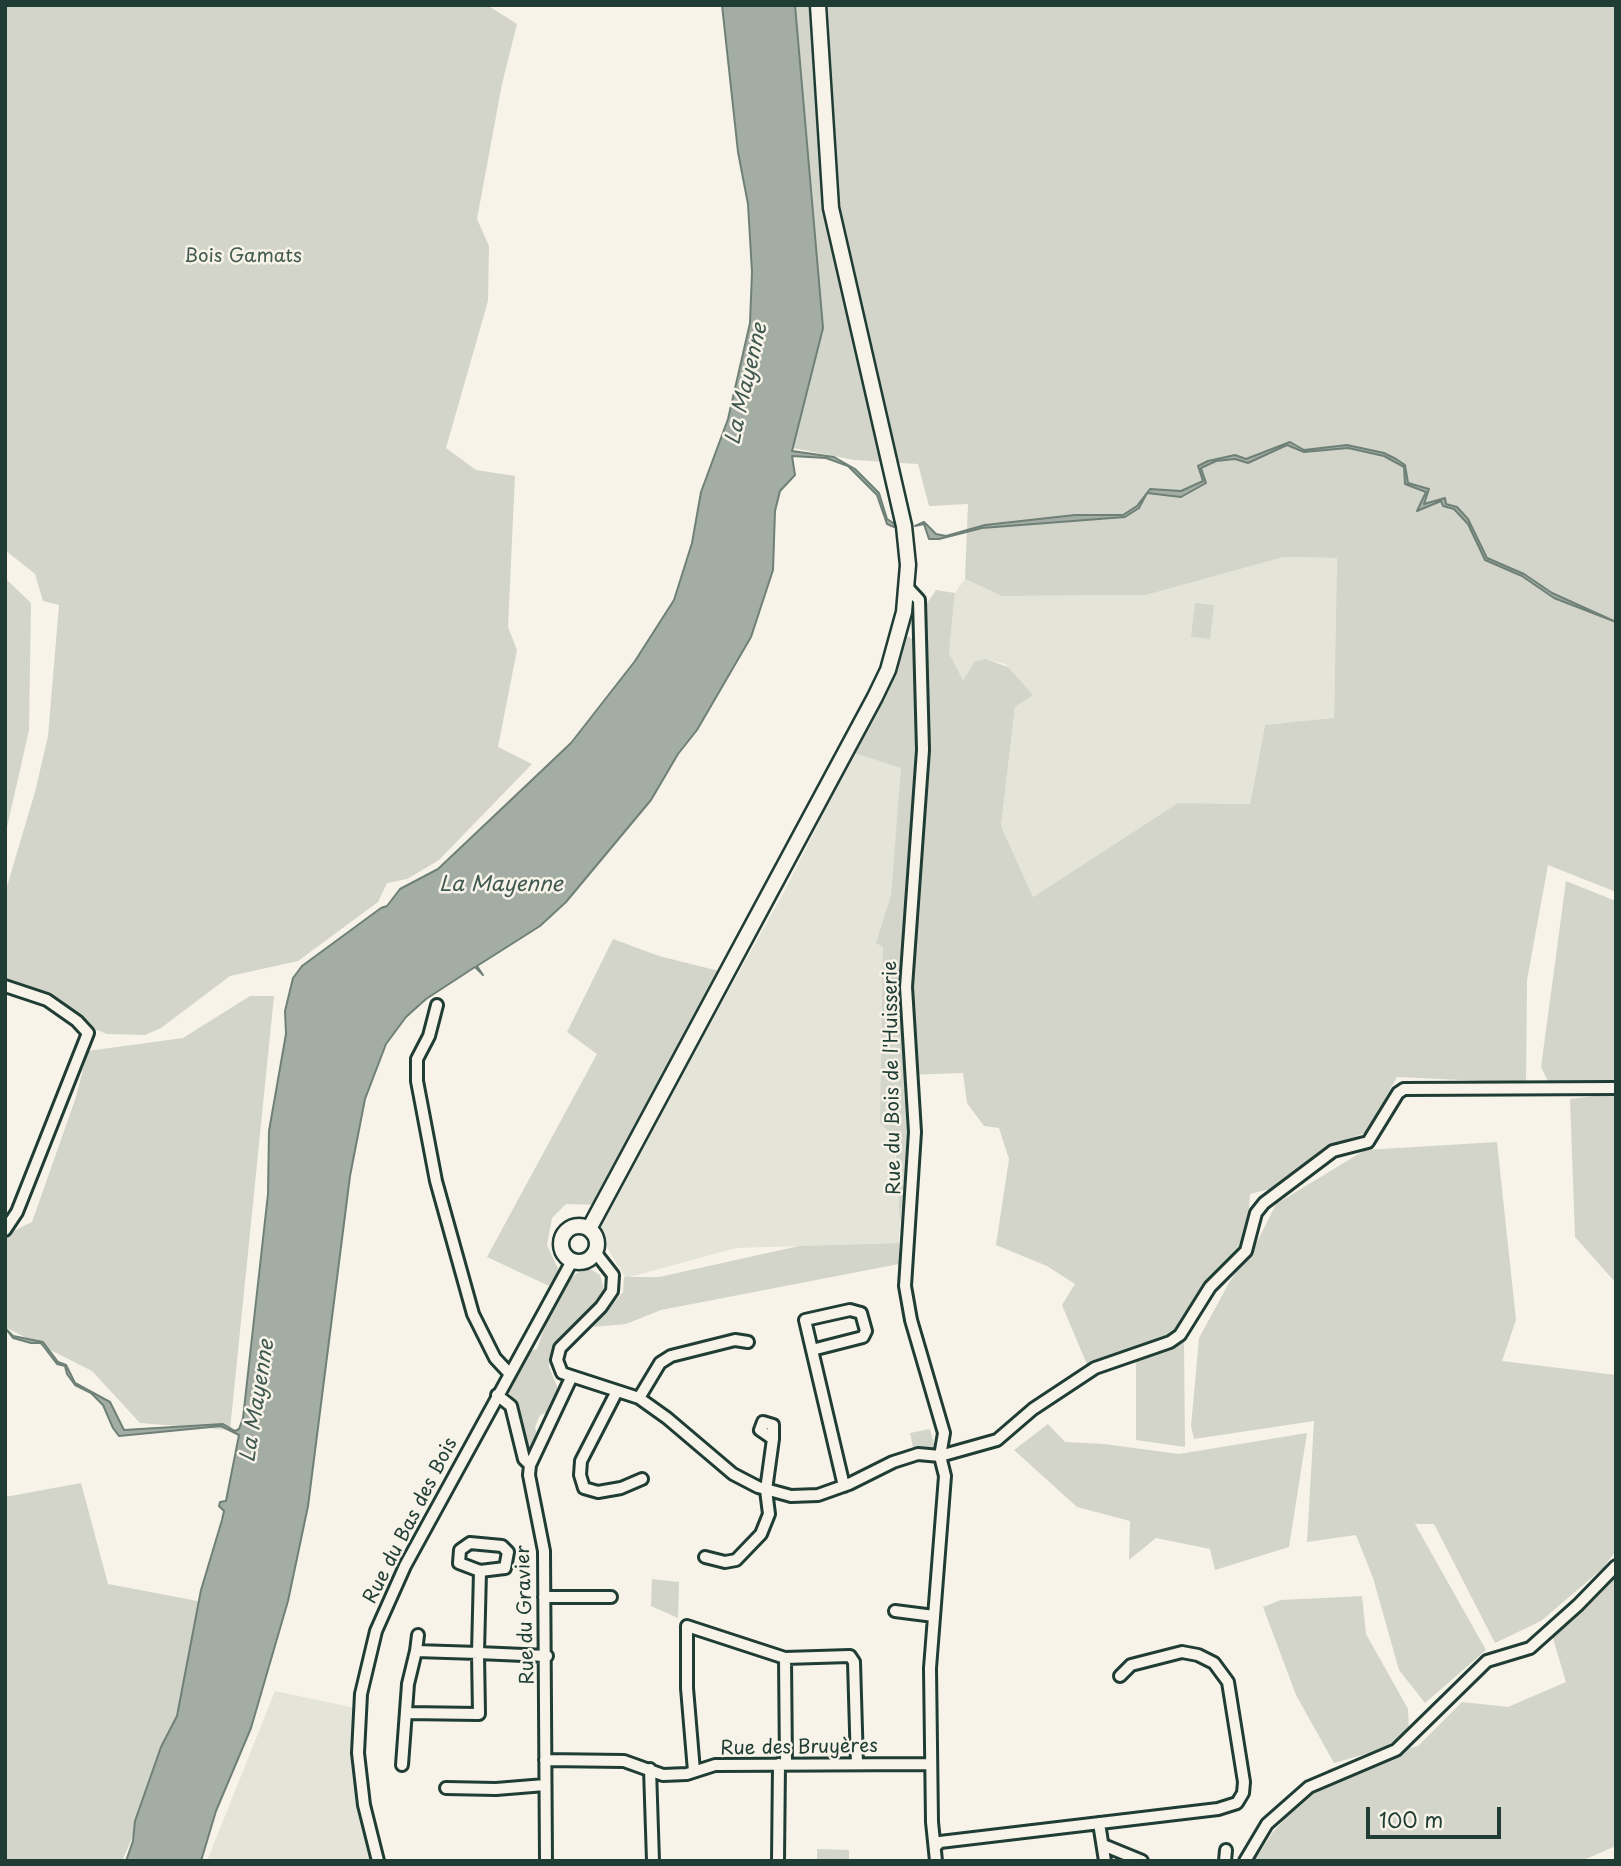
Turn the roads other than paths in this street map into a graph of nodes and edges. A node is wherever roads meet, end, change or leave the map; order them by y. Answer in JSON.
{"nodes":[{"id":1,"x":818,"y":5,"type":"edge"},
{"id":2,"x":907,"y":587,"type":"junction"},
{"id":3,"x":5,"y":986,"type":"edge"},
{"id":4,"x":436,"y":1005,"type":"dead end"},
{"id":5,"x":1616,"y":1088,"type":"edge"},
{"id":6,"x":589,"y":1229,"type":"junction"},
{"id":7,"x":5,"y":1230,"type":"edge"},
{"id":8,"x":595,"y":1252,"type":"junction"},
{"id":9,"x":572,"y":1261,"type":"junction"},
{"id":10,"x":748,"y":1342,"type":"dead end"},
{"id":11,"x":812,"y":1350,"type":"junction"},
{"id":12,"x":509,"y":1373,"type":"junction"},
{"id":13,"x":571,"y":1378,"type":"junction"},
{"id":14,"x":616,"y":1393,"type":"junction"},
{"id":15,"x":497,"y":1395,"type":"junction"},
{"id":16,"x":639,"y":1398,"type":"junction"},
{"id":17,"x":773,"y":1439,"type":"dead end"},
{"id":18,"x":940,"y":1456,"type":"junction"},
{"id":19,"x":530,"y":1465,"type":"junction"},
{"id":20,"x":642,"y":1479,"type":"dead end"},
{"id":21,"x":844,"y":1486,"type":"junction"},
{"id":22,"x":766,"y":1490,"type":"junction"},
{"id":23,"x":705,"y":1557,"type":"dead end"},
{"id":24,"x":1616,"y":1566,"type":"edge"},
{"id":25,"x":480,"y":1571,"type":"dead end"},
{"id":26,"x":544,"y":1597,"type":"junction"},
{"id":27,"x":611,"y":1597,"type":"dead end"},
{"id":28,"x":895,"y":1611,"type":"dead end"},
{"id":29,"x":934,"y":1616,"type":"junction"},
{"id":30,"x":418,"y":1635,"type":"dead end"},
{"id":31,"x":416,"y":1651,"type":"junction"},
{"id":32,"x":478,"y":1653,"type":"junction"},
{"id":33,"x":547,"y":1656,"type":"junction"},
{"id":34,"x":785,"y":1658,"type":"junction"},
{"id":35,"x":1120,"y":1676,"type":"dead end"},
{"id":36,"x":406,"y":1713,"type":"junction"},
{"id":37,"x":545,"y":1760,"type":"junction"},
{"id":38,"x":782,"y":1764,"type":"junction"},
{"id":39,"x":857,"y":1764,"type":"junction"},
{"id":40,"x":931,"y":1764,"type":"junction"},
{"id":41,"x":402,"y":1765,"type":"dead end"},
{"id":42,"x":650,"y":1769,"type":"junction"},
{"id":43,"x":694,"y":1771,"type":"junction"},
{"id":44,"x":545,"y":1785,"type":"junction"},
{"id":45,"x":446,"y":1788,"type":"dead end"},
{"id":46,"x":1099,"y":1823,"type":"junction"},
{"id":47,"x":1103,"y":1845,"type":"junction"},
{"id":48,"x":936,"y":1847,"type":"junction"},
{"id":49,"x":377,"y":1861,"type":"edge"},
{"id":50,"x":546,"y":1861,"type":"edge"},
{"id":51,"x":653,"y":1861,"type":"edge"},
{"id":52,"x":778,"y":1861,"type":"edge"},
{"id":53,"x":936,"y":1861,"type":"edge"},
{"id":54,"x":1105,"y":1861,"type":"edge"},
{"id":55,"x":1142,"y":1861,"type":"edge"},
{"id":56,"x":1245,"y":1861,"type":"edge"}],
"edges":[{"from":1,"to":2,"type":"main road"},
{"from":2,"to":6,"type":"main road"},
{"from":2,"to":18,"type":"street","name":"Rue du Bois de l'Huisserie"},
{"from":3,"to":7,"type":"street"},
{"from":4,"to":12,"type":"street"},
{"from":5,"to":18,"type":"street"},
{"from":6,"to":8,"type":"main road"},
{"from":6,"to":9,"type":"main road"},
{"from":8,"to":9,"type":"main road"},
{"from":8,"to":13,"type":"street"},
{"from":9,"to":12,"type":"street","name":"Rue du Bas des Bois"},
{"from":10,"to":16,"type":"street"},
{"from":11,"to":11,"type":"street"},
{"from":11,"to":21,"type":"street"},
{"from":12,"to":15,"type":"street","name":"Rue du Bas des Bois"},
{"from":13,"to":14,"type":"street"},
{"from":13,"to":19,"type":"street","name":"Rue du Gravier"},
{"from":14,"to":16,"type":"street"},
{"from":14,"to":20,"type":"street"},
{"from":15,"to":19,"type":"street"},
{"from":15,"to":49,"type":"street","name":"Rue du Bas des Bois"},
{"from":16,"to":22,"type":"street"},
{"from":17,"to":22,"type":"street"},
{"from":18,"to":21,"type":"street"},
{"from":18,"to":29,"type":"street","name":"Rue du Bois de l'Huisserie"},
{"from":19,"to":26,"type":"street","name":"Rue du Gravier"},
{"from":21,"to":22,"type":"street"},
{"from":22,"to":23,"type":"street"},
{"from":24,"to":56,"type":"street"},
{"from":25,"to":32,"type":"street"},
{"from":26,"to":27,"type":"street"},
{"from":26,"to":33,"type":"street","name":"Rue du Gravier"},
{"from":28,"to":29,"type":"street"},
{"from":29,"to":40,"type":"street","name":"Rue du Bois de l'Huisserie"},
{"from":30,"to":31,"type":"street"},
{"from":31,"to":32,"type":"street"},
{"from":31,"to":36,"type":"street"},
{"from":32,"to":33,"type":"street"},
{"from":32,"to":36,"type":"street"},
{"from":33,"to":37,"type":"street","name":"Rue du Gravier"},
{"from":34,"to":38,"type":"street"},
{"from":34,"to":39,"type":"street"},
{"from":34,"to":43,"type":"street"},
{"from":35,"to":46,"type":"street"},
{"from":36,"to":41,"type":"street"},
{"from":37,"to":42,"type":"street","name":"Rue des Bruyères"},
{"from":37,"to":44,"type":"street","name":"Rue du Gravier"},
{"from":38,"to":39,"type":"street","name":"Rue des Bruyères"},
{"from":38,"to":43,"type":"street","name":"Rue des Bruyères"},
{"from":38,"to":52,"type":"street"},
{"from":39,"to":40,"type":"street","name":"Rue des Bruyères"},
{"from":40,"to":48,"type":"street","name":"Rue du Bois de l'Huisserie"},
{"from":42,"to":43,"type":"street","name":"Rue des Bruyères"},
{"from":42,"to":51,"type":"street"},
{"from":44,"to":45,"type":"street"},
{"from":44,"to":50,"type":"street","name":"Rue du Gravier"},
{"from":46,"to":47,"type":"street"},
{"from":46,"to":48,"type":"street"},
{"from":47,"to":54,"type":"street"},
{"from":47,"to":55,"type":"street"},
{"from":48,"to":53,"type":"street","name":"Rue du Bois de l'Huisserie"}]}
